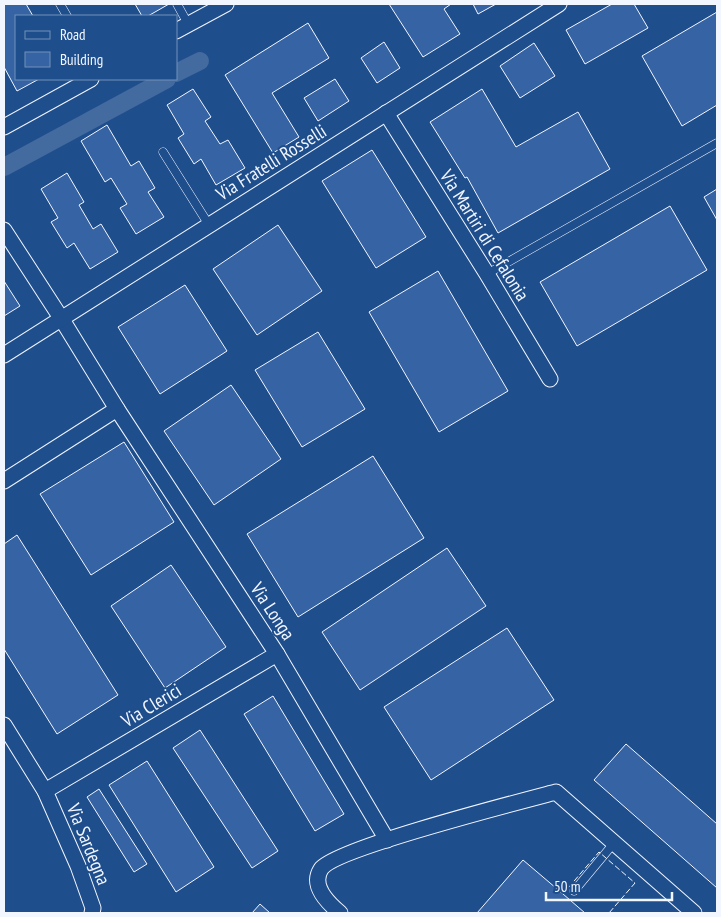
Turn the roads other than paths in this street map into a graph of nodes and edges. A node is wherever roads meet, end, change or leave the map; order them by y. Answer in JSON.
{"nodes":[{"id":1,"x":60,"y":4,"type":"edge"},
{"id":2,"x":177,"y":4,"type":"edge"},
{"id":3,"x":226,"y":4,"type":"edge"},
{"id":4,"x":559,"y":4,"type":"edge"},
{"id":5,"x":66,"y":15,"type":"edge"},
{"id":6,"x":182,"y":28,"type":"edge"},
{"id":7,"x":89,"y":80,"type":"edge"},
{"id":8,"x":386,"y":113,"type":"junction"},
{"id":9,"x":4,"y":127,"type":"edge"},
{"id":10,"x":717,"y":143,"type":"edge"},
{"id":11,"x":163,"y":152,"type":"dead end"},
{"id":12,"x":209,"y":225,"type":"junction"},
{"id":13,"x":4,"y":230,"type":"edge"},
{"id":14,"x":487,"y":274,"type":"junction"},
{"id":15,"x":61,"y":318,"type":"junction"},
{"id":16,"x":4,"y":355,"type":"edge"},
{"id":17,"x":550,"y":379,"type":"dead end"},
{"id":18,"x":117,"y":409,"type":"junction"},
{"id":19,"x":4,"y":481,"type":"edge"},
{"id":20,"x":277,"y":654,"type":"junction"},
{"id":21,"x":4,"y":725,"type":"edge"},
{"id":22,"x":46,"y":791,"type":"junction"},
{"id":23,"x":386,"y":840,"type":"junction"},
{"id":24,"x":614,"y":843,"type":"junction"},
{"id":25,"x":574,"y":891,"type":"dead end"},
{"id":26,"x":334,"y":909,"type":"edge"},
{"id":27,"x":92,"y":913,"type":"edge"},
{"id":28,"x":694,"y":913,"type":"edge"}],
"edges":[{"from":1,"to":5,"type":"lane"},
{"from":2,"to":6,"type":"lane"},
{"from":3,"to":6,"type":"street"},
{"from":4,"to":8,"type":"street","name":"Via Fratelli Rosselli"},
{"from":7,"to":9,"type":"street"},
{"from":8,"to":12,"type":"street","name":"Via Fratelli Rosselli"},
{"from":8,"to":14,"type":"street","name":"Via Martiri di Cefalonia"},
{"from":10,"to":14,"type":"lane"},
{"from":11,"to":12,"type":"lane"},
{"from":12,"to":15,"type":"street","name":"Via Fratelli Rosselli"},
{"from":13,"to":15,"type":"street","name":"Via Longa"},
{"from":14,"to":17,"type":"street","name":"Via Martiri di Cefalonia"},
{"from":15,"to":16,"type":"street","name":"Via Fratelli Rosselli"},
{"from":15,"to":18,"type":"street","name":"Via Longa"},
{"from":18,"to":19,"type":"street"},
{"from":18,"to":20,"type":"street","name":"Via Longa"},
{"from":20,"to":22,"type":"street","name":"Via Clerici"},
{"from":20,"to":23,"type":"street","name":"Via Longa"},
{"from":21,"to":22,"type":"street","name":"Via Sardegna"},
{"from":22,"to":27,"type":"street","name":"Via Sardegna"},
{"from":23,"to":24,"type":"street"},
{"from":23,"to":26,"type":"street"},
{"from":24,"to":25,"type":"lane"},
{"from":24,"to":28,"type":"street"}]}
